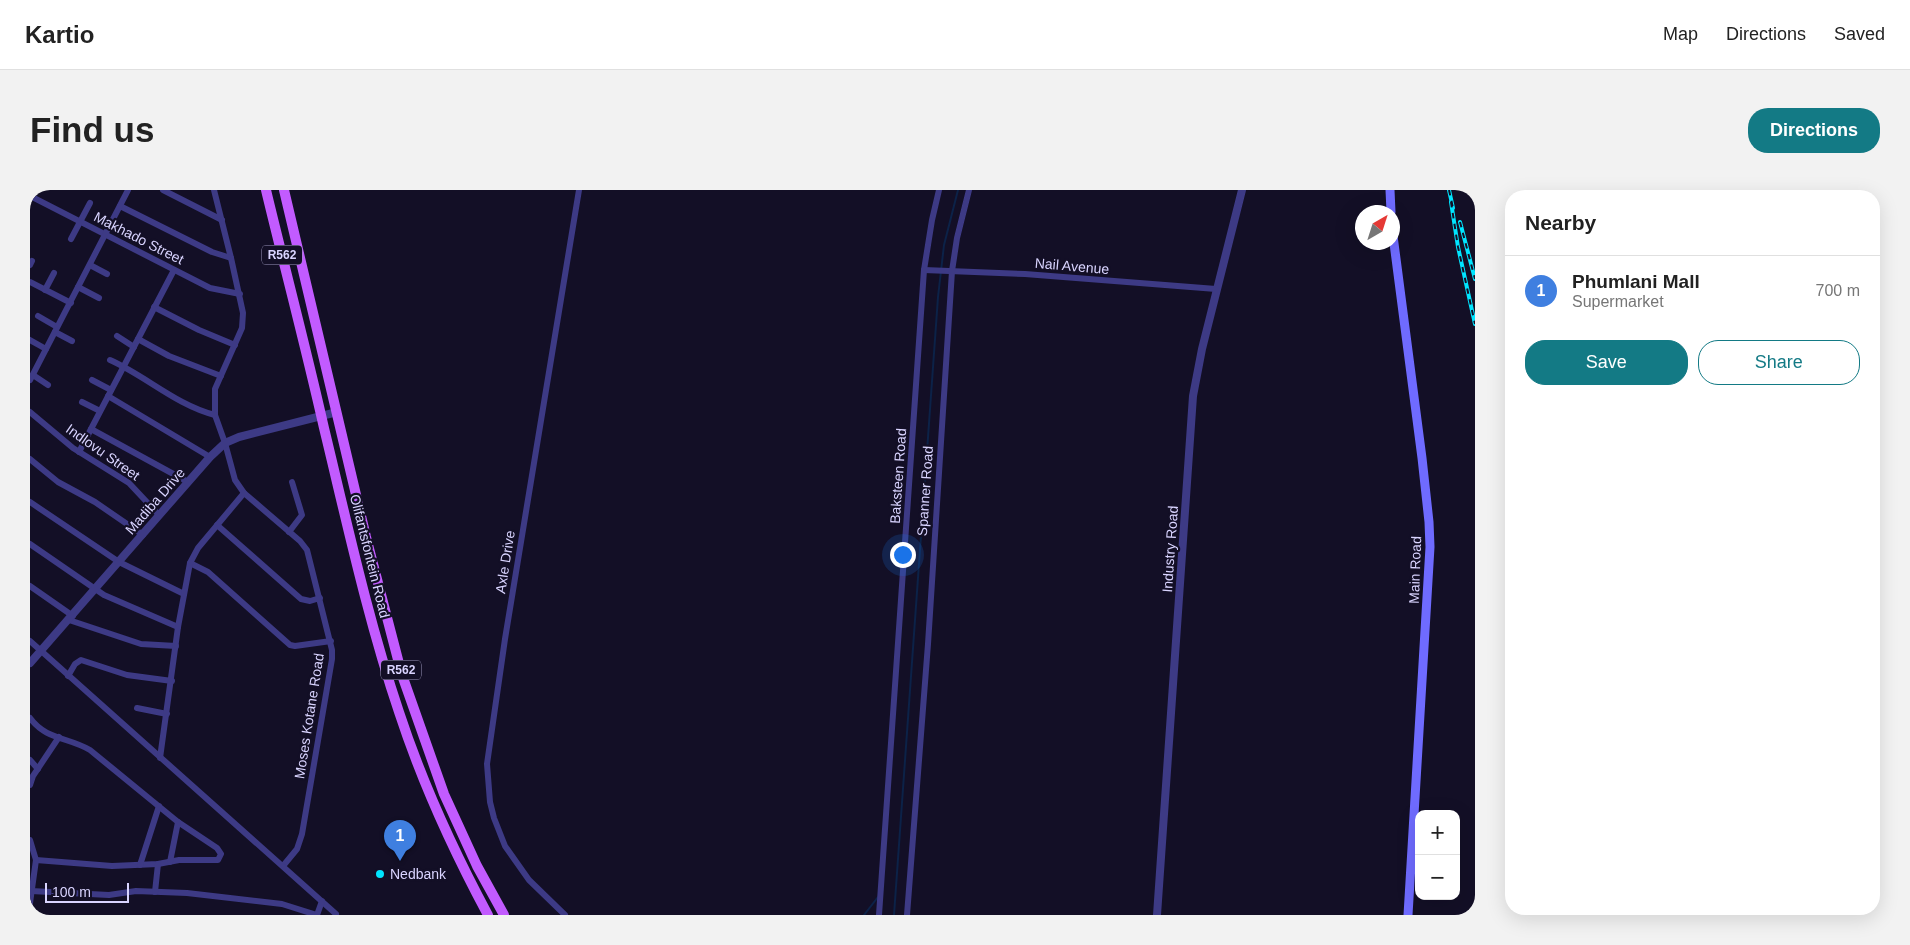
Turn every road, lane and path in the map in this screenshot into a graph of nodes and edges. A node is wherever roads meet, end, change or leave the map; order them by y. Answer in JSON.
{"nodes":[{"id":1,"x":128,"y":190,"type":"edge"},
{"id":2,"x":163,"y":190,"type":"edge"},
{"id":3,"x":214,"y":190,"type":"edge"},
{"id":4,"x":266,"y":190,"type":"edge"},
{"id":5,"x":284,"y":190,"type":"edge"},
{"id":6,"x":579,"y":190,"type":"edge"},
{"id":7,"x":939,"y":190,"type":"edge"},
{"id":8,"x":969,"y":190,"type":"edge"},
{"id":9,"x":1242,"y":190,"type":"edge"},
{"id":10,"x":1390,"y":190,"type":"edge"},
{"id":11,"x":30,"y":196,"type":"edge"},
{"id":12,"x":90,"y":203,"type":"dead end"},
{"id":13,"x":1391,"y":205,"type":"edge"},
{"id":14,"x":120,"y":206,"type":"junction"},
{"id":15,"x":222,"y":220,"type":"junction"},
{"id":16,"x":80,"y":222,"type":"junction"},
{"id":17,"x":105,"y":235,"type":"junction"},
{"id":18,"x":71,"y":239,"type":"dead end"},
{"id":19,"x":1395,"y":250,"type":"edge"},
{"id":20,"x":231,"y":258,"type":"junction"},
{"id":21,"x":90,"y":265,"type":"junction"},
{"id":22,"x":174,"y":270,"type":"junction"},
{"id":23,"x":924,"y":270,"type":"junction"},
{"id":24,"x":952,"y":271,"type":"junction"},
{"id":25,"x":54,"y":273,"type":"dead end"},
{"id":26,"x":107,"y":274,"type":"dead end"},
{"id":27,"x":30,"y":282,"type":"edge"},
{"id":28,"x":78,"y":287,"type":"junction"},
{"id":29,"x":1216,"y":289,"type":"junction"},
{"id":30,"x":45,"y":290,"type":"junction"},
{"id":31,"x":240,"y":294,"type":"junction"},
{"id":32,"x":99,"y":298,"type":"dead end"},
{"id":33,"x":70,"y":303,"type":"junction"},
{"id":34,"x":154,"y":307,"type":"junction"},
{"id":35,"x":38,"y":316,"type":"dead end"},
{"id":36,"x":56,"y":330,"type":"junction"},
{"id":37,"x":116,"y":336,"type":"dead end"},
{"id":38,"x":138,"y":339,"type":"junction"},
{"id":39,"x":30,"y":340,"type":"edge"},
{"id":40,"x":72,"y":342,"type":"dead end"},
{"id":41,"x":235,"y":345,"type":"junction"},
{"id":42,"x":134,"y":347,"type":"junction"},
{"id":43,"x":46,"y":349,"type":"junction"},
{"id":44,"x":110,"y":360,"type":"dead end"},
{"id":45,"x":124,"y":366,"type":"junction"},
{"id":46,"x":32,"y":374,"type":"edge"},
{"id":47,"x":221,"y":376,"type":"junction"},
{"id":48,"x":92,"y":380,"type":"dead end"},
{"id":49,"x":48,"y":385,"type":"dead end"},
{"id":50,"x":110,"y":393,"type":"junction"},
{"id":51,"x":82,"y":402,"type":"dead end"},
{"id":52,"x":100,"y":411,"type":"junction"},
{"id":53,"x":30,"y":412,"type":"edge"},
{"id":54,"x":336,"y":412,"type":"junction"},
{"id":55,"x":215,"y":415,"type":"junction"},
{"id":56,"x":322,"y":417,"type":"junction"},
{"id":57,"x":91,"y":428,"type":"junction"},
{"id":58,"x":225,"y":443,"type":"junction"},
{"id":59,"x":79,"y":452,"type":"junction"},
{"id":60,"x":210,"y":457,"type":"junction"},
{"id":61,"x":30,"y":460,"type":"edge"},
{"id":62,"x":188,"y":482,"type":"junction"},
{"id":63,"x":292,"y":482,"type":"dead end"},
{"id":64,"x":244,"y":493,"type":"junction"},
{"id":65,"x":30,"y":502,"type":"edge"},
{"id":66,"x":159,"y":515,"type":"junction"},
{"id":67,"x":217,"y":525,"type":"junction"},
{"id":68,"x":289,"y":532,"type":"junction"},
{"id":69,"x":143,"y":535,"type":"junction"},
{"id":70,"x":30,"y":544,"type":"edge"},
{"id":71,"x":119,"y":562,"type":"junction"},
{"id":72,"x":190,"y":563,"type":"junction"},
{"id":73,"x":30,"y":586,"type":"edge"},
{"id":74,"x":96,"y":589,"type":"junction"},
{"id":75,"x":184,"y":594,"type":"junction"},
{"id":76,"x":320,"y":598,"type":"junction"},
{"id":77,"x":71,"y":618,"type":"junction"},
{"id":78,"x":178,"y":627,"type":"junction"},
{"id":79,"x":331,"y":641,"type":"junction"},
{"id":80,"x":30,"y":642,"type":"edge"},
{"id":81,"x":176,"y":646,"type":"junction"},
{"id":82,"x":41,"y":651,"type":"junction"},
{"id":83,"x":30,"y":663,"type":"edge"},
{"id":84,"x":68,"y":676,"type":"junction"},
{"id":85,"x":172,"y":681,"type":"junction"},
{"id":86,"x":137,"y":708,"type":"dead end"},
{"id":87,"x":167,"y":714,"type":"junction"},
{"id":88,"x":30,"y":718,"type":"edge"},
{"id":89,"x":59,"y":738,"type":"junction"},
{"id":90,"x":160,"y":758,"type":"junction"},
{"id":91,"x":30,"y":760,"type":"edge"},
{"id":92,"x":38,"y":769,"type":"junction"},
{"id":93,"x":30,"y":786,"type":"edge"},
{"id":94,"x":159,"y":806,"type":"junction"},
{"id":95,"x":178,"y":822,"type":"junction"},
{"id":96,"x":30,"y":840,"type":"edge"},
{"id":97,"x":36,"y":860,"type":"junction"},
{"id":98,"x":170,"y":862,"type":"junction"},
{"id":99,"x":158,"y":864,"type":"junction"},
{"id":100,"x":140,"y":865,"type":"junction"},
{"id":101,"x":284,"y":866,"type":"junction"},
{"id":102,"x":31,"y":891,"type":"junction"},
{"id":103,"x":155,"y":892,"type":"junction"},
{"id":104,"x":322,"y":901,"type":"junction"},
{"id":105,"x":30,"y":904,"type":"edge"},
{"id":106,"x":336,"y":914,"type":"edge"},
{"id":107,"x":488,"y":915,"type":"edge"},
{"id":108,"x":504,"y":915,"type":"edge"},
{"id":109,"x":565,"y":915,"type":"edge"},
{"id":110,"x":879,"y":915,"type":"edge"},
{"id":111,"x":908,"y":915,"type":"edge"},
{"id":112,"x":1157,"y":915,"type":"edge"},
{"id":113,"x":1408,"y":915,"type":"edge"}],
"edges":[{"from":1,"to":14,"type":"street"},
{"from":2,"to":15,"type":"street"},
{"from":3,"to":15,"type":"street","name":"Moses Kotane Road"},
{"from":4,"to":56,"type":"main road","name":"Olifantsfontein Road","number":"R562"},
{"from":5,"to":54,"type":"main road","name":"Olifantsfontein Road","number":"R562"},
{"from":6,"to":109,"type":"street","name":"Axle Drive"},
{"from":7,"to":23,"type":"street","name":"Baksteen Road"},
{"from":8,"to":24,"type":"street","name":"Spanner Road"},
{"from":9,"to":29,"type":"street","name":"Industry Road"},
{"from":10,"to":13,"type":"main road"},
{"from":11,"to":16,"type":"street","name":"Makhado Street"},
{"from":12,"to":16,"type":"street"},
{"from":14,"to":17,"type":"street"},
{"from":14,"to":20,"type":"street"},
{"from":15,"to":20,"type":"street","name":"Moses Kotane Road"},
{"from":16,"to":17,"type":"street","name":"Makhado Street"},
{"from":16,"to":18,"type":"street"},
{"from":17,"to":21,"type":"street"},
{"from":17,"to":22,"type":"street","name":"Makhado Street"},
{"from":19,"to":113,"type":"main road","name":"Main Road"},
{"from":20,"to":31,"type":"street","name":"Moses Kotane Road"},
{"from":21,"to":26,"type":"street"},
{"from":21,"to":28,"type":"street"},
{"from":22,"to":31,"type":"street","name":"Makhado Street"},
{"from":22,"to":34,"type":"street"},
{"from":23,"to":24,"type":"street","name":"Nail Avenue"},
{"from":23,"to":110,"type":"street","name":"Baksteen Road"},
{"from":24,"to":29,"type":"street","name":"Nail Avenue"},
{"from":24,"to":111,"type":"street","name":"Spanner Road"},
{"from":25,"to":30,"type":"street"},
{"from":27,"to":30,"type":"street"},
{"from":28,"to":32,"type":"street"},
{"from":28,"to":33,"type":"street"},
{"from":29,"to":112,"type":"street","name":"Industry Road"},
{"from":30,"to":33,"type":"street"},
{"from":31,"to":41,"type":"street","name":"Moses Kotane Road"},
{"from":33,"to":36,"type":"street"},
{"from":34,"to":38,"type":"street"},
{"from":34,"to":41,"type":"street"},
{"from":35,"to":36,"type":"street"},
{"from":36,"to":40,"type":"street"},
{"from":36,"to":43,"type":"street"},
{"from":37,"to":42,"type":"street"},
{"from":38,"to":42,"type":"street"},
{"from":38,"to":47,"type":"street"},
{"from":39,"to":43,"type":"street"},
{"from":41,"to":47,"type":"street","name":"Moses Kotane Road"},
{"from":42,"to":45,"type":"street"},
{"from":43,"to":46,"type":"street"},
{"from":44,"to":45,"type":"street"},
{"from":45,"to":50,"type":"street"},
{"from":45,"to":55,"type":"street"},
{"from":46,"to":49,"type":"street"},
{"from":47,"to":55,"type":"street","name":"Moses Kotane Road"},
{"from":48,"to":50,"type":"street"},
{"from":50,"to":52,"type":"street"},
{"from":50,"to":60,"type":"street"},
{"from":51,"to":52,"type":"street"},
{"from":52,"to":57,"type":"street"},
{"from":53,"to":59,"type":"street","name":"Indlovu Street"},
{"from":54,"to":56,"type":"street","name":"Madiba Drive"},
{"from":54,"to":108,"type":"main road","name":"Olifantsfontein Road","number":"R562"},
{"from":55,"to":58,"type":"street","name":"Moses Kotane Road"},
{"from":56,"to":58,"type":"street","name":"Madiba Drive"},
{"from":56,"to":107,"type":"main road","name":"Olifantsfontein Road","number":"R562"},
{"from":57,"to":59,"type":"street"},
{"from":57,"to":62,"type":"street"},
{"from":58,"to":60,"type":"street","name":"Madiba Drive"},
{"from":58,"to":64,"type":"street","name":"Moses Kotane Road"},
{"from":59,"to":66,"type":"street","name":"Indlovu Street"},
{"from":60,"to":62,"type":"street","name":"Madiba Drive"},
{"from":61,"to":69,"type":"street"},
{"from":62,"to":66,"type":"street","name":"Madiba Drive"},
{"from":63,"to":68,"type":"street"},
{"from":64,"to":67,"type":"street"},
{"from":64,"to":68,"type":"street","name":"Moses Kotane Road"},
{"from":65,"to":71,"type":"street"},
{"from":66,"to":69,"type":"street","name":"Madiba Drive"},
{"from":67,"to":72,"type":"street"},
{"from":67,"to":76,"type":"street"},
{"from":68,"to":76,"type":"street","name":"Moses Kotane Road"},
{"from":69,"to":71,"type":"street","name":"Madiba Drive"},
{"from":70,"to":74,"type":"street"},
{"from":71,"to":74,"type":"street","name":"Madiba Drive"},
{"from":71,"to":75,"type":"street"},
{"from":72,"to":75,"type":"street"},
{"from":72,"to":79,"type":"street"},
{"from":73,"to":77,"type":"street"},
{"from":74,"to":77,"type":"street","name":"Madiba Drive"},
{"from":74,"to":78,"type":"street"},
{"from":75,"to":78,"type":"street"},
{"from":76,"to":79,"type":"street","name":"Moses Kotane Road"},
{"from":77,"to":81,"type":"street"},
{"from":77,"to":82,"type":"street","name":"Madiba Drive"},
{"from":78,"to":81,"type":"street"},
{"from":79,"to":101,"type":"street","name":"Moses Kotane Road"},
{"from":80,"to":82,"type":"street"},
{"from":81,"to":85,"type":"street"},
{"from":82,"to":83,"type":"street","name":"Madiba Drive"},
{"from":82,"to":84,"type":"street"},
{"from":84,"to":85,"type":"street"},
{"from":84,"to":90,"type":"street"},
{"from":85,"to":87,"type":"street"},
{"from":86,"to":87,"type":"street"},
{"from":87,"to":90,"type":"street"},
{"from":88,"to":89,"type":"street"},
{"from":89,"to":92,"type":"street"},
{"from":89,"to":94,"type":"street"},
{"from":90,"to":101,"type":"street"},
{"from":91,"to":92,"type":"street"},
{"from":92,"to":93,"type":"street"},
{"from":94,"to":95,"type":"street"},
{"from":94,"to":100,"type":"street"},
{"from":95,"to":98,"type":"street"},
{"from":95,"to":98,"type":"street"},
{"from":96,"to":97,"type":"street"},
{"from":97,"to":100,"type":"street"},
{"from":97,"to":102,"type":"street"},
{"from":98,"to":99,"type":"street"},
{"from":99,"to":100,"type":"street"},
{"from":99,"to":103,"type":"street"},
{"from":101,"to":104,"type":"street"},
{"from":102,"to":103,"type":"street"},
{"from":102,"to":105,"type":"street"},
{"from":103,"to":104,"type":"street"},
{"from":104,"to":106,"type":"street"}]}
